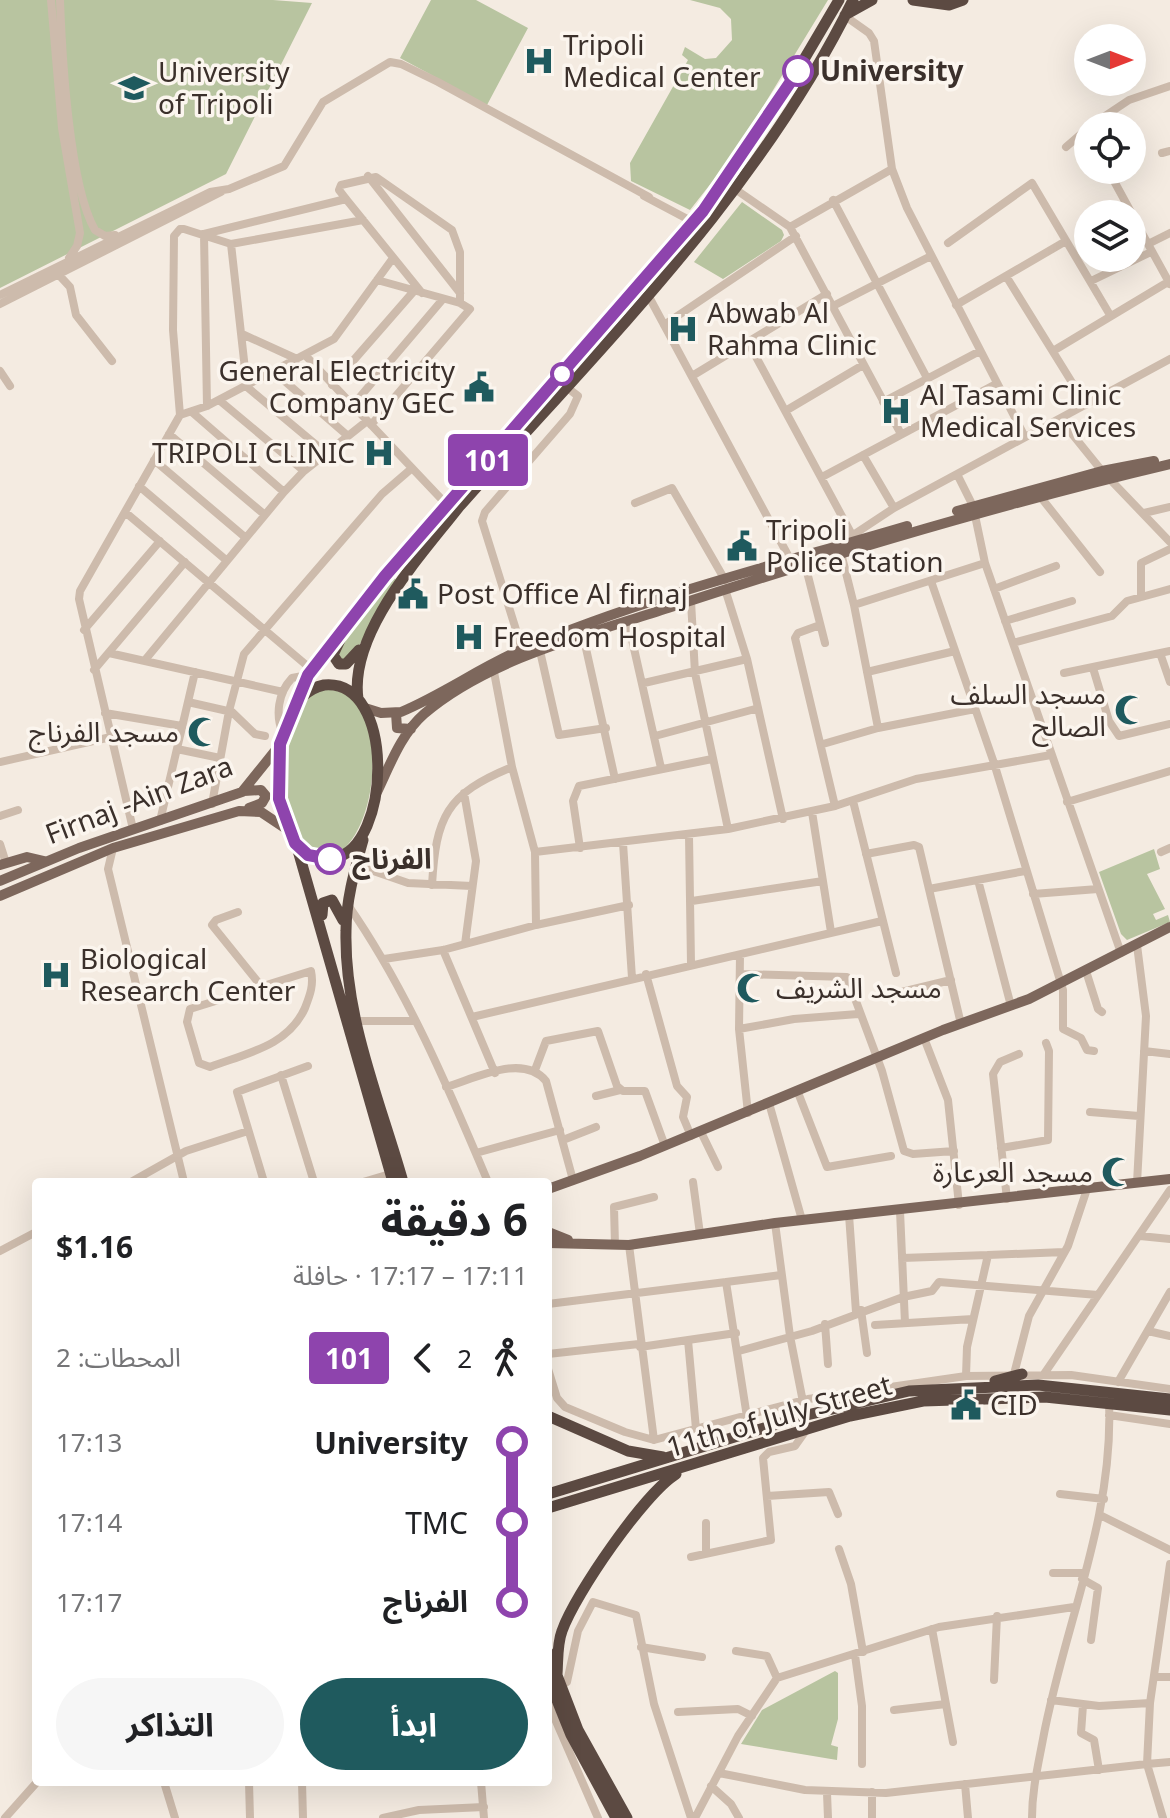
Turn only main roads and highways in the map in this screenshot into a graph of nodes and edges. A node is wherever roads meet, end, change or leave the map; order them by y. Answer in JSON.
{"nodes":[{"id":1,"x":839,"y":0,"type":"edge"},
{"id":2,"x":853,"y":0,"type":"edge"},
{"id":3,"x":872,"y":0,"type":"edge"},
{"id":4,"x":963,"y":0,"type":"edge"},
{"id":5,"x":918,"y":1,"type":"edge"},
{"id":6,"x":845,"y":16,"type":"junction"},
{"id":7,"x":1170,"y":461,"type":"edge"},
{"id":8,"x":1106,"y":474,"type":"junction"},
{"id":9,"x":988,"y":505,"type":"junction"},
{"id":10,"x":841,"y":548,"type":"junction"},
{"id":11,"x":725,"y":584,"type":"junction"},
{"id":12,"x":347,"y":624,"type":"junction"},
{"id":13,"x":362,"y":647,"type":"junction"},
{"id":14,"x":297,"y":701,"type":"junction"},
{"id":15,"x":361,"y":703,"type":"junction"},
{"id":16,"x":396,"y":713,"type":"junction"},
{"id":17,"x":411,"y":729,"type":"junction"},
{"id":18,"x":281,"y":739,"type":"junction"},
{"id":19,"x":242,"y":792,"type":"junction"},
{"id":20,"x":376,"y":794,"type":"junction"},
{"id":21,"x":247,"y":809,"type":"junction"},
{"id":22,"x":367,"y":823,"type":"junction"},
{"id":23,"x":288,"y":830,"type":"junction"},
{"id":24,"x":295,"y":843,"type":"junction"},
{"id":25,"x":44,"y":861,"type":"junction"},
{"id":26,"x":3,"y":864,"type":"edge"},
{"id":27,"x":0,"y":881,"type":"edge"},
{"id":28,"x":0,"y":896,"type":"edge"},
{"id":29,"x":1170,"y":927,"type":"edge"},
{"id":30,"x":346,"y":928,"type":"junction"},
{"id":31,"x":324,"y":934,"type":"junction"},
{"id":32,"x":391,"y":1178,"type":"edge"},
{"id":33,"x":402,"y":1178,"type":"edge"},
{"id":34,"x":1170,"y":1179,"type":"edge"},
{"id":35,"x":552,"y":1190,"type":"edge"},
{"id":36,"x":552,"y":1234,"type":"edge"},
{"id":37,"x":552,"y":1243,"type":"edge"},
{"id":38,"x":597,"y":1245,"type":"junction"},
{"id":39,"x":1018,"y":1374,"type":"road end"},
{"id":40,"x":977,"y":1387,"type":"junction"},
{"id":41,"x":1170,"y":1399,"type":"edge"},
{"id":42,"x":1170,"y":1410,"type":"edge"},
{"id":43,"x":552,"y":1418,"type":"edge"},
{"id":44,"x":680,"y":1456,"type":"junction"},
{"id":45,"x":695,"y":1459,"type":"junction"},
{"id":46,"x":552,"y":1493,"type":"edge"},
{"id":47,"x":552,"y":1507,"type":"edge"},
{"id":48,"x":555,"y":1679,"type":"edge"},
{"id":49,"x":616,"y":1818,"type":"edge"},
{"id":50,"x":627,"y":1818,"type":"edge"}],
"edges":[{"from":1,"to":12,"type":"highway"},
{"from":2,"to":6,"type":"highway"},
{"from":3,"to":6,"type":"highway"},
{"from":4,"to":5,"type":"highway"},
{"from":6,"to":13,"type":"highway"},
{"from":7,"to":8,"type":"main road"},
{"from":8,"to":9,"type":"main road"},
{"from":8,"to":9,"type":"main road"},
{"from":9,"to":10,"type":"main road"},
{"from":10,"to":11,"type":"main road"},
{"from":10,"to":11,"type":"main road"},
{"from":11,"to":16,"type":"main road"},
{"from":11,"to":17,"type":"main road"},
{"from":12,"to":13,"type":"highway"},
{"from":12,"to":14,"type":"highway"},
{"from":13,"to":15,"type":"highway"},
{"from":14,"to":15,"type":"highway"},
{"from":14,"to":18,"type":"highway"},
{"from":15,"to":16,"type":"main road"},
{"from":15,"to":20,"type":"highway"},
{"from":16,"to":17,"type":"main road"},
{"from":17,"to":20,"type":"main road"},
{"from":18,"to":19,"type":"main road","name":"Firnaj -Ain Zara"},
{"from":18,"to":23,"type":"highway"},
{"from":19,"to":21,"type":"main road"},
{"from":19,"to":25,"type":"main road","name":"Firnaj -Ain Zara"},
{"from":20,"to":22,"type":"highway"},
{"from":21,"to":23,"type":"main road"},
{"from":21,"to":28,"type":"main road"},
{"from":22,"to":24,"type":"highway"},
{"from":22,"to":30,"type":"highway"},
{"from":23,"to":24,"type":"highway"},
{"from":24,"to":31,"type":"highway"},
{"from":25,"to":26,"type":"main road"},
{"from":25,"to":27,"type":"main road","name":"Firnaj -Ain Zara"},
{"from":29,"to":35,"type":"main road"},
{"from":30,"to":31,"type":"highway"},
{"from":30,"to":33,"type":"highway"},
{"from":31,"to":32,"type":"highway"},
{"from":34,"to":38,"type":"main road"},
{"from":36,"to":38,"type":"main road"},
{"from":37,"to":38,"type":"main road"},
{"from":39,"to":40,"type":"highway"},
{"from":40,"to":41,"type":"highway","name":"11th of July Street"},
{"from":40,"to":45,"type":"highway","name":"11th of July Street"},
{"from":42,"to":45,"type":"highway","name":"11th of July Street"},
{"from":43,"to":44,"type":"highway"},
{"from":44,"to":45,"type":"highway","name":"11th of July Street"},
{"from":44,"to":46,"type":"highway","name":"11th of July Street"},
{"from":45,"to":47,"type":"highway","name":"11th of July Street"},
{"from":45,"to":48,"type":"highway"},
{"from":48,"to":49,"type":"highway"},
{"from":48,"to":50,"type":"highway"}]}
